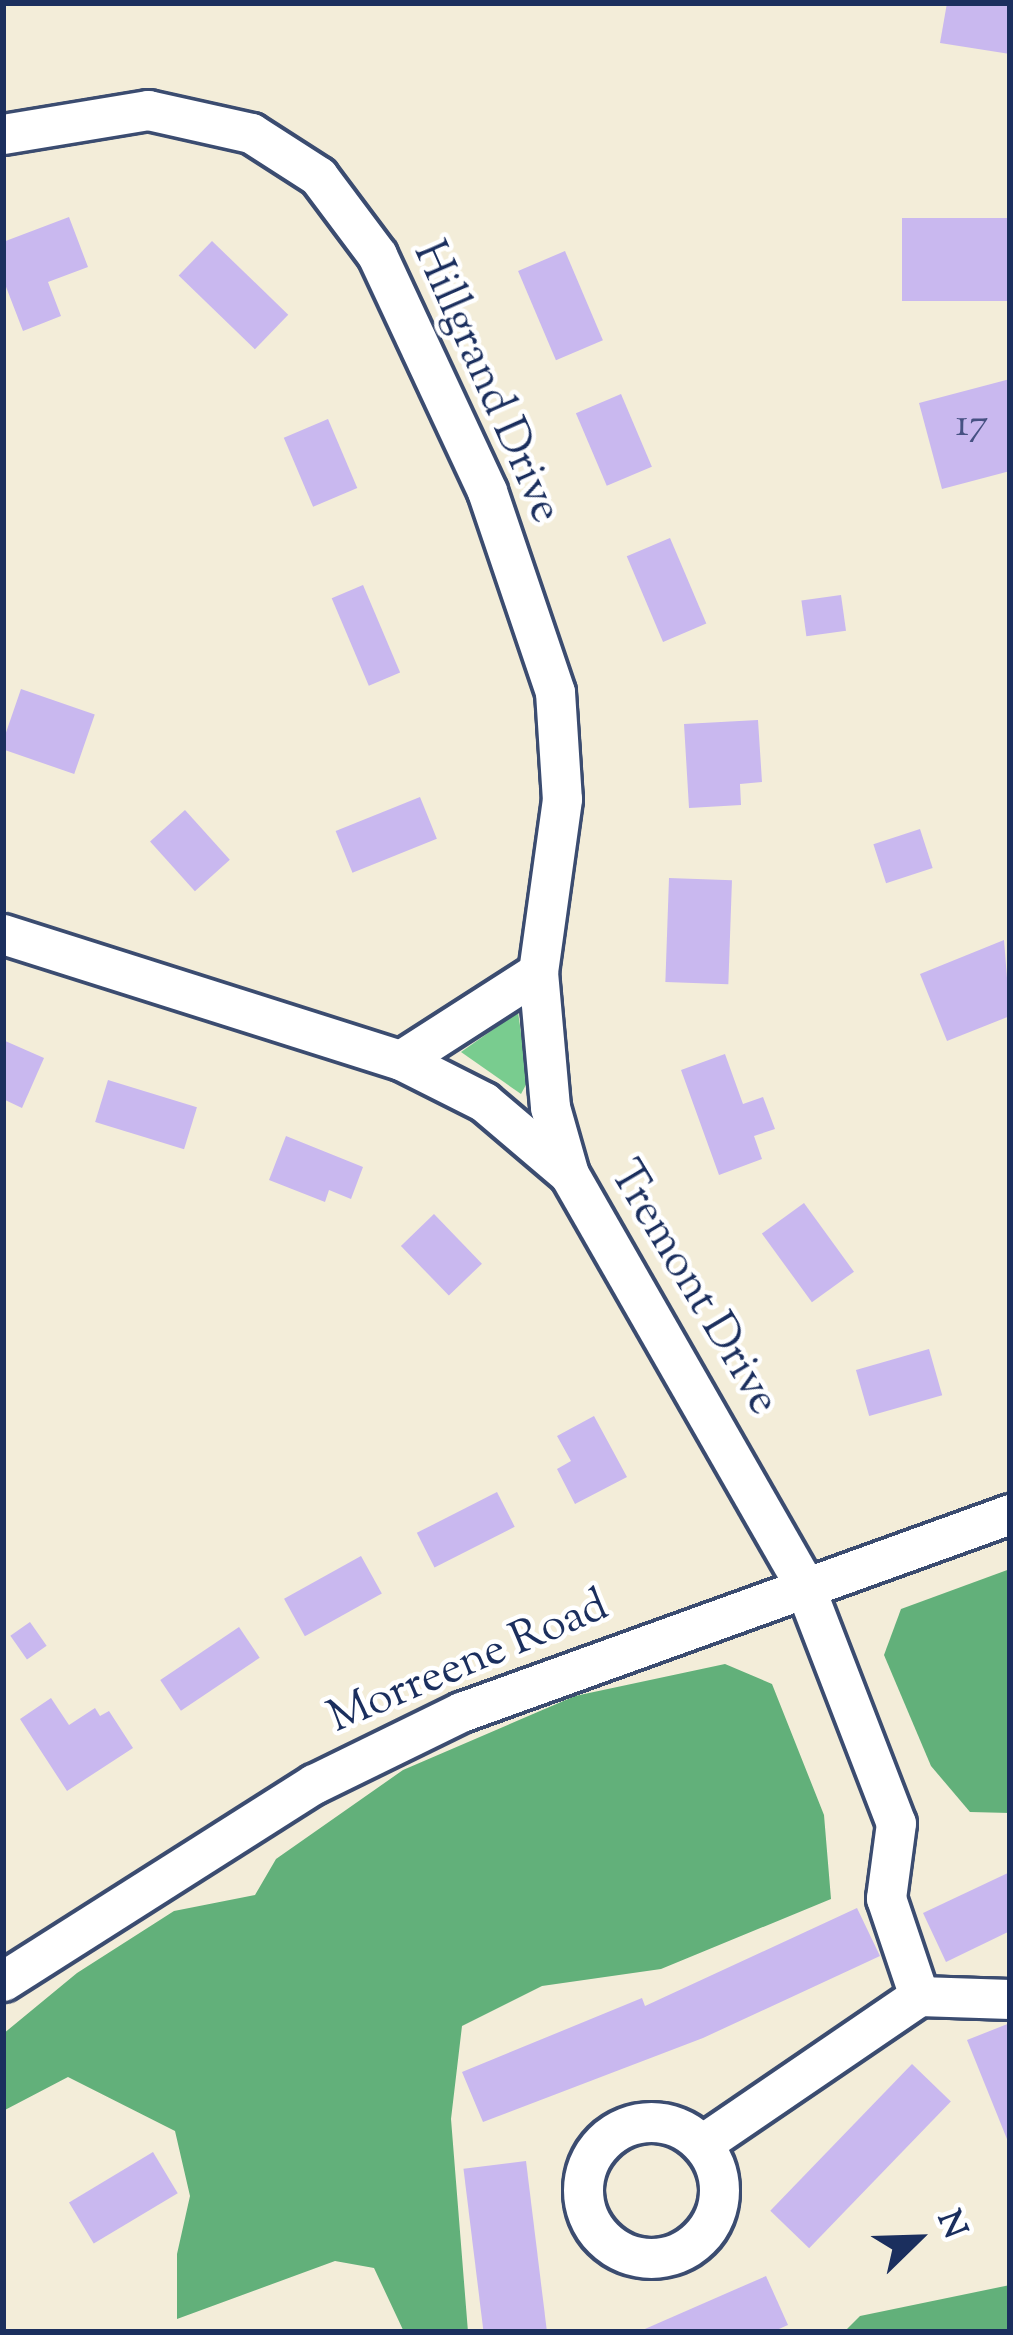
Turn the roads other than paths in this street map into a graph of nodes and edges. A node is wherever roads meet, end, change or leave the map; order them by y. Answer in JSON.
{"nodes":[{"id":1,"x":3,"y":134,"type":"edge"},
{"id":2,"x":3,"y":934,"type":"edge"},
{"id":3,"x":538,"y":972,"type":"junction"},
{"id":4,"x":401,"y":1060,"type":"junction"},
{"id":5,"x":568,"y":1174,"type":"junction"},
{"id":6,"x":1010,"y":1514,"type":"edge"},
{"id":7,"x":804,"y":1585,"type":"junction"},
{"id":8,"x":3,"y":1982,"type":"edge"},
{"id":9,"x":920,"y":1996,"type":"junction"},
{"id":10,"x":1010,"y":1999,"type":"edge"},
{"id":11,"x":702,"y":2144,"type":"dead end"}],
"edges":[{"from":1,"to":3,"type":"street","name":"Hillgrand Drive"},
{"from":2,"to":4,"type":"street","name":"Tremont Drive"},
{"from":3,"to":4,"type":"street"},
{"from":3,"to":5,"type":"street","name":"Hillgrand Drive"},
{"from":4,"to":5,"type":"street","name":"Tremont Drive"},
{"from":5,"to":7,"type":"street","name":"Tremont Drive"},
{"from":6,"to":7,"type":"street","name":"Morreene Road"},
{"from":7,"to":8,"type":"street","name":"Morreene Road"},
{"from":7,"to":9,"type":"street","name":"Tremont Drive"},
{"from":9,"to":10,"type":"street"},
{"from":9,"to":11,"type":"street"}]}
